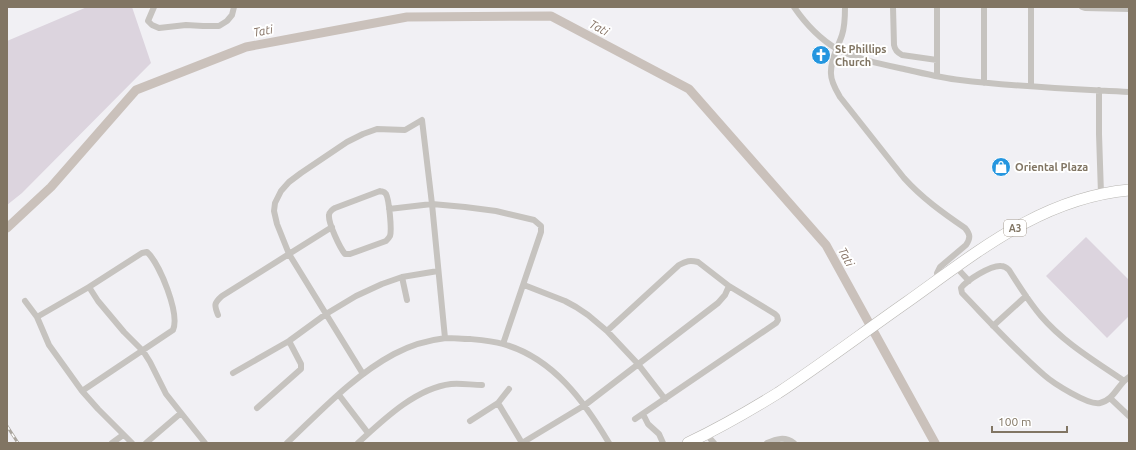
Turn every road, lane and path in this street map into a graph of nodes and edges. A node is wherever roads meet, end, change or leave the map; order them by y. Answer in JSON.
{"nodes":[{"id":1,"x":154,"y":7,"type":"edge"},
{"id":2,"x":234,"y":7,"type":"edge"},
{"id":3,"x":794,"y":7,"type":"edge"},
{"id":4,"x":845,"y":7,"type":"edge"},
{"id":5,"x":893,"y":7,"type":"edge"},
{"id":6,"x":937,"y":7,"type":"edge"},
{"id":7,"x":984,"y":7,"type":"edge"},
{"id":8,"x":1031,"y":7,"type":"edge"},
{"id":9,"x":1082,"y":7,"type":"edge"},
{"id":10,"x":1124,"y":9,"type":"edge"},
{"id":11,"x":837,"y":49,"type":"junction"},
{"id":12,"x":937,"y":60,"type":"junction"},
{"id":13,"x":937,"y":76,"type":"junction"},
{"id":14,"x":984,"y":83,"type":"junction"},
{"id":15,"x":1032,"y":86,"type":"junction"},
{"id":16,"x":1098,"y":90,"type":"junction"},
{"id":17,"x":1129,"y":92,"type":"edge"},
{"id":18,"x":1129,"y":190,"type":"edge"},
{"id":19,"x":1101,"y":194,"type":"junction"},
{"id":20,"x":432,"y":204,"type":"junction"},
{"id":21,"x":390,"y":209,"type":"junction"},
{"id":22,"x":332,"y":227,"type":"junction"},
{"id":23,"x":289,"y":254,"type":"junction"},
{"id":24,"x":956,"y":267,"type":"junction"},
{"id":25,"x":438,"y":271,"type":"junction"},
{"id":26,"x":402,"y":277,"type":"junction"},
{"id":27,"x":938,"y":280,"type":"junction"},
{"id":28,"x":969,"y":281,"type":"junction"},
{"id":29,"x":524,"y":285,"type":"junction"},
{"id":30,"x":729,"y":286,"type":"junction"},
{"id":31,"x":89,"y":287,"type":"junction"},
{"id":32,"x":1026,"y":296,"type":"junction"},
{"id":33,"x":407,"y":300,"type":"dead end"},
{"id":34,"x":25,"y":301,"type":"dead end"},
{"id":35,"x":326,"y":314,"type":"junction"},
{"id":36,"x":218,"y":315,"type":"dead end"},
{"id":37,"x":37,"y":317,"type":"junction"},
{"id":38,"x":993,"y":326,"type":"junction"},
{"id":39,"x":607,"y":331,"type":"junction"},
{"id":40,"x":445,"y":338,"type":"junction"},
{"id":41,"x":289,"y":341,"type":"junction"},
{"id":42,"x":503,"y":344,"type":"junction"},
{"id":43,"x":143,"y":351,"type":"junction"},
{"id":44,"x":638,"y":364,"type":"junction"},
{"id":45,"x":233,"y":373,"type":"dead end"},
{"id":46,"x":364,"y":374,"type":"junction"},
{"id":47,"x":1127,"y":379,"type":"edge"},
{"id":48,"x":482,"y":385,"type":"dead end"},
{"id":49,"x":509,"y":389,"type":"dead end"},
{"id":50,"x":82,"y":391,"type":"junction"},
{"id":51,"x":339,"y":395,"type":"junction"},
{"id":52,"x":1110,"y":398,"type":"junction"},
{"id":53,"x":665,"y":399,"type":"junction"},
{"id":54,"x":498,"y":403,"type":"junction"},
{"id":55,"x":584,"y":405,"type":"junction"},
{"id":56,"x":257,"y":408,"type":"dead end"},
{"id":57,"x":181,"y":413,"type":"junction"},
{"id":58,"x":643,"y":414,"type":"junction"},
{"id":59,"x":1129,"y":416,"type":"edge"},
{"id":60,"x":635,"y":419,"type":"dead end"},
{"id":61,"x":470,"y":421,"type":"dead end"},
{"id":62,"x":368,"y":434,"type":"junction"},
{"id":63,"x":706,"y":434,"type":"junction"},
{"id":64,"x":123,"y":435,"type":"junction"},
{"id":65,"x":112,"y":443,"type":"edge"},
{"id":66,"x":132,"y":443,"type":"edge"},
{"id":67,"x":146,"y":443,"type":"edge"},
{"id":68,"x":205,"y":443,"type":"edge"},
{"id":69,"x":287,"y":443,"type":"edge"},
{"id":70,"x":358,"y":443,"type":"edge"},
{"id":71,"x":522,"y":443,"type":"edge"},
{"id":72,"x":609,"y":443,"type":"edge"},
{"id":73,"x":663,"y":443,"type":"edge"},
{"id":74,"x":688,"y":443,"type":"edge"},
{"id":75,"x":714,"y":443,"type":"edge"},
{"id":76,"x":767,"y":443,"type":"edge"},
{"id":77,"x":794,"y":443,"type":"edge"}],
"edges":[{"from":1,"to":2,"type":"street"},
{"from":3,"to":11,"type":"street"},
{"from":4,"to":11,"type":"street"},
{"from":5,"to":12,"type":"street"},
{"from":6,"to":12,"type":"street"},
{"from":7,"to":14,"type":"street"},
{"from":8,"to":15,"type":"street"},
{"from":9,"to":10,"type":"street"},
{"from":11,"to":13,"type":"street"},
{"from":11,"to":27,"type":"street"},
{"from":12,"to":13,"type":"street"},
{"from":13,"to":14,"type":"street"},
{"from":14,"to":15,"type":"street"},
{"from":15,"to":16,"type":"street"},
{"from":16,"to":17,"type":"street"},
{"from":16,"to":19,"type":"street"},
{"from":18,"to":19,"type":"highway","number":"A3"},
{"from":19,"to":24,"type":"highway","number":"A3"},
{"from":20,"to":21,"type":"street"},
{"from":20,"to":23,"type":"street"},
{"from":20,"to":25,"type":"street"},
{"from":20,"to":29,"type":"street"},
{"from":21,"to":22,"type":"street"},
{"from":21,"to":22,"type":"street"},
{"from":22,"to":23,"type":"street"},
{"from":23,"to":35,"type":"street"},
{"from":23,"to":36,"type":"street"},
{"from":24,"to":27,"type":"highway","number":"A3"},
{"from":24,"to":28,"type":"street"},
{"from":25,"to":26,"type":"street"},
{"from":25,"to":40,"type":"street"},
{"from":26,"to":33,"type":"street"},
{"from":26,"to":35,"type":"street"},
{"from":27,"to":63,"type":"highway","number":"A3"},
{"from":28,"to":32,"type":"street"},
{"from":28,"to":38,"type":"street"},
{"from":29,"to":39,"type":"street"},
{"from":29,"to":42,"type":"street"},
{"from":30,"to":39,"type":"street"},
{"from":30,"to":44,"type":"street"},
{"from":30,"to":53,"type":"street"},
{"from":31,"to":37,"type":"street"},
{"from":31,"to":43,"type":"street"},
{"from":31,"to":43,"type":"street"},
{"from":32,"to":38,"type":"street"},
{"from":32,"to":47,"type":"street"},
{"from":34,"to":37,"type":"street"},
{"from":35,"to":41,"type":"street"},
{"from":35,"to":46,"type":"street"},
{"from":37,"to":50,"type":"street"},
{"from":38,"to":52,"type":"street"},
{"from":39,"to":44,"type":"street"},
{"from":40,"to":42,"type":"street"},
{"from":40,"to":46,"type":"street"},
{"from":41,"to":45,"type":"street"},
{"from":41,"to":56,"type":"street"},
{"from":42,"to":55,"type":"street"},
{"from":43,"to":50,"type":"street"},
{"from":43,"to":57,"type":"street"},
{"from":44,"to":53,"type":"street"},
{"from":44,"to":55,"type":"street"},
{"from":46,"to":51,"type":"street"},
{"from":47,"to":52,"type":"street"},
{"from":48,"to":62,"type":"street"},
{"from":49,"to":54,"type":"street"},
{"from":50,"to":64,"type":"street"},
{"from":51,"to":62,"type":"street"},
{"from":51,"to":69,"type":"street"},
{"from":52,"to":59,"type":"street"},
{"from":53,"to":58,"type":"street"},
{"from":54,"to":61,"type":"street"},
{"from":54,"to":71,"type":"street"},
{"from":55,"to":71,"type":"street"},
{"from":55,"to":72,"type":"street"},
{"from":57,"to":67,"type":"street"},
{"from":57,"to":68,"type":"street"},
{"from":58,"to":60,"type":"street"},
{"from":58,"to":73,"type":"street"},
{"from":62,"to":70,"type":"street"},
{"from":63,"to":74,"type":"highway","number":"A3"},
{"from":63,"to":75,"type":"street"},
{"from":64,"to":65,"type":"street"},
{"from":64,"to":66,"type":"street"},
{"from":76,"to":77,"type":"street"}]}
